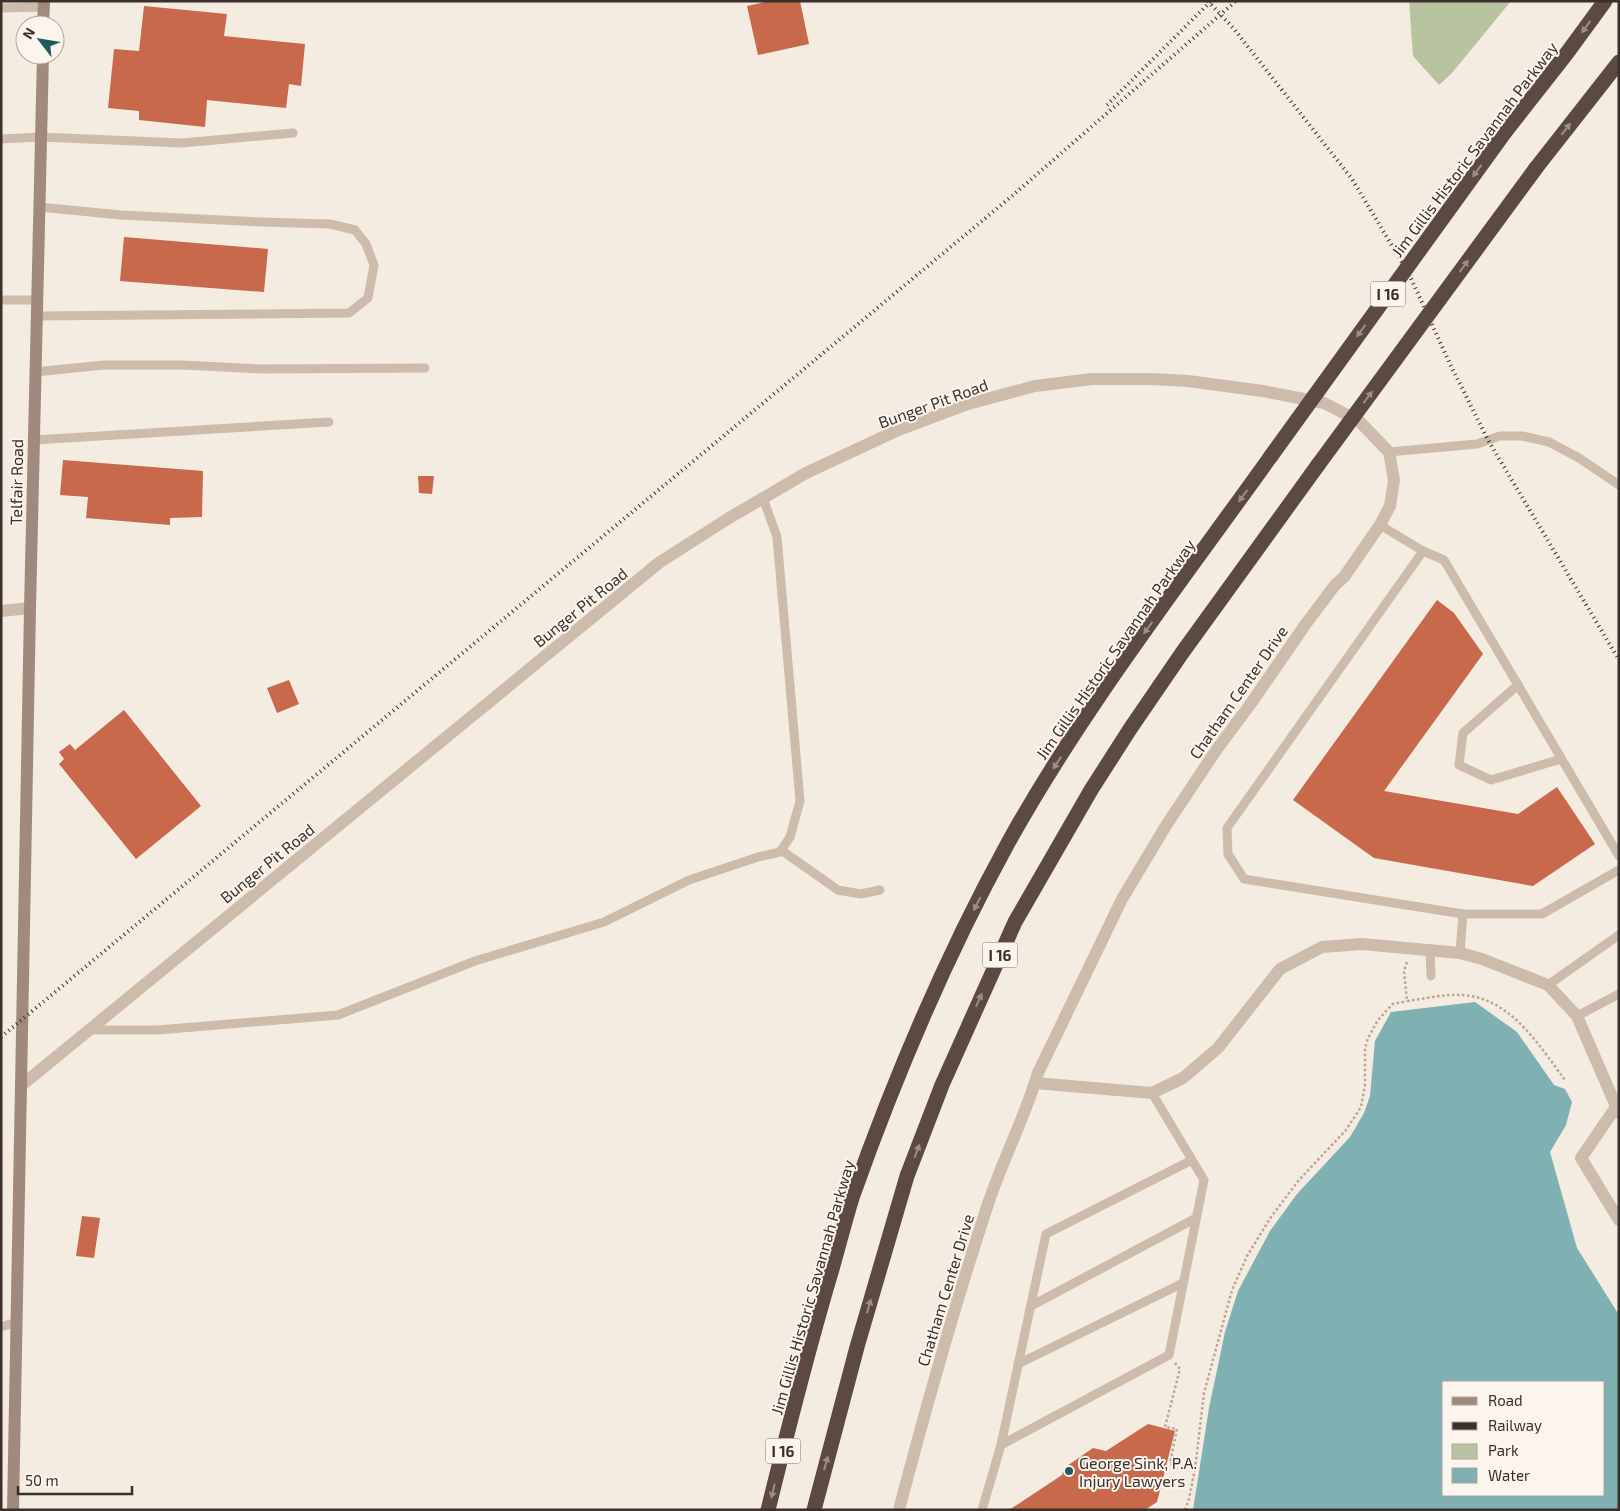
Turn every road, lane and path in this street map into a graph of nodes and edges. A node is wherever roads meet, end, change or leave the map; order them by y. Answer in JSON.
{"nodes":[{"id":1,"x":1605,"y":1,"type":"edge"},
{"id":2,"x":44,"y":4,"type":"edge"},
{"id":3,"x":2,"y":6,"type":"edge"},
{"id":4,"x":1619,"y":62,"type":"edge"},
{"id":5,"x":43,"y":65,"type":"edge"},
{"id":6,"x":294,"y":133,"type":"dead end"},
{"id":7,"x":41,"y":137,"type":"junction"},
{"id":8,"x":1,"y":139,"type":"edge"},
{"id":9,"x":39,"y":207,"type":"junction"},
{"id":10,"x":1,"y":300,"type":"edge"},
{"id":11,"x":37,"y":300,"type":"junction"},
{"id":12,"x":36,"y":316,"type":"junction"},
{"id":13,"x":425,"y":368,"type":"dead end"},
{"id":14,"x":35,"y":372,"type":"junction"},
{"id":15,"x":329,"y":422,"type":"dead end"},
{"id":16,"x":34,"y":440,"type":"junction"},
{"id":17,"x":1389,"y":452,"type":"junction"},
{"id":18,"x":1619,"y":485,"type":"edge"},
{"id":19,"x":762,"y":498,"type":"junction"},
{"id":20,"x":1380,"y":525,"type":"junction"},
{"id":21,"x":1423,"y":551,"type":"junction"},
{"id":22,"x":30,"y":608,"type":"junction"},
{"id":23,"x":1,"y":611,"type":"edge"},
{"id":24,"x":1518,"y":686,"type":"junction"},
{"id":25,"x":1561,"y":759,"type":"junction"},
{"id":26,"x":781,"y":850,"type":"junction"},
{"id":27,"x":1619,"y":856,"type":"edge"},
{"id":28,"x":1619,"y":870,"type":"edge"},
{"id":29,"x":880,"y":890,"type":"dead end"},
{"id":30,"x":1463,"y":914,"type":"junction"},
{"id":31,"x":1619,"y":935,"type":"edge"},
{"id":32,"x":1460,"y":953,"type":"junction"},
{"id":33,"x":1430,"y":956,"type":"junction"},
{"id":34,"x":1431,"y":976,"type":"dead end"},
{"id":35,"x":1548,"y":985,"type":"junction"},
{"id":36,"x":1619,"y":994,"type":"edge"},
{"id":37,"x":1407,"y":1001,"type":"junction"},
{"id":38,"x":1578,"y":1016,"type":"junction"},
{"id":39,"x":90,"y":1030,"type":"junction"},
{"id":40,"x":1565,"y":1080,"type":"dead end"},
{"id":41,"x":1035,"y":1083,"type":"junction"},
{"id":42,"x":22,"y":1085,"type":"junction"},
{"id":43,"x":1152,"y":1093,"type":"junction"},
{"id":44,"x":1617,"y":1110,"type":"edge"},
{"id":45,"x":1192,"y":1160,"type":"junction"},
{"id":46,"x":1196,"y":1218,"type":"junction"},
{"id":47,"x":1619,"y":1220,"type":"edge"},
{"id":48,"x":1183,"y":1283,"type":"junction"},
{"id":49,"x":1031,"y":1306,"type":"junction"},
{"id":50,"x":17,"y":1322,"type":"junction"},
{"id":51,"x":1,"y":1327,"type":"edge"},
{"id":52,"x":1169,"y":1355,"type":"junction"},
{"id":53,"x":1018,"y":1364,"type":"junction"},
{"id":54,"x":1001,"y":1445,"type":"junction"},
{"id":55,"x":1195,"y":1469,"type":"junction"},
{"id":56,"x":13,"y":1510,"type":"edge"},
{"id":57,"x":768,"y":1510,"type":"edge"},
{"id":58,"x":814,"y":1510,"type":"edge"},
{"id":59,"x":899,"y":1510,"type":"edge"},
{"id":60,"x":982,"y":1510,"type":"edge"},
{"id":61,"x":1185,"y":1510,"type":"edge"}],
"edges":[{"from":1,"to":57,"type":"highway","name":"Jim Gillis Historic Savannah Parkway","number":"I 16","one_way":true,"bridge":true},
{"from":2,"to":3,"type":"lane"},
{"from":58,"to":4,"type":"highway","number":"I 16","one_way":true,"bridge":true},
{"from":5,"to":7,"type":"street","name":"Telfair Road"},
{"from":6,"to":7,"type":"lane"},
{"from":7,"to":8,"type":"lane"},
{"from":7,"to":9,"type":"street","name":"Telfair Road"},
{"from":9,"to":11,"type":"street","name":"Telfair Road"},
{"from":9,"to":12,"type":"lane"},
{"from":10,"to":11,"type":"lane"},
{"from":11,"to":12,"type":"street","name":"Telfair Road"},
{"from":12,"to":14,"type":"street","name":"Telfair Road"},
{"from":13,"to":14,"type":"lane"},
{"from":14,"to":16,"type":"street","name":"Telfair Road"},
{"from":15,"to":16,"type":"lane"},
{"from":16,"to":22,"type":"street","name":"Telfair Road"},
{"from":17,"to":18,"type":"lane"},
{"from":17,"to":19,"type":"street","name":"Bunger Pit Road"},
{"from":17,"to":20,"type":"street","name":"Chatham Center Drive"},
{"from":19,"to":26,"type":"lane"},
{"from":19,"to":39,"type":"street","name":"Bunger Pit Road"},
{"from":20,"to":21,"type":"lane"},
{"from":20,"to":41,"type":"street","name":"Chatham Center Drive"},
{"from":21,"to":24,"type":"lane"},
{"from":21,"to":30,"type":"lane"},
{"from":22,"to":23,"type":"street"},
{"from":22,"to":42,"type":"street","name":"Telfair Road"},
{"from":24,"to":25,"type":"lane"},
{"from":24,"to":25,"type":"lane"},
{"from":25,"to":27,"type":"lane"},
{"from":26,"to":29,"type":"lane"},
{"from":26,"to":39,"type":"lane"},
{"from":28,"to":30,"type":"lane"},
{"from":30,"to":32,"type":"lane"},
{"from":31,"to":35,"type":"lane"},
{"from":32,"to":33,"type":"street"},
{"from":32,"to":35,"type":"street"},
{"from":33,"to":34,"type":"lane"},
{"from":33,"to":37,"type":"path"},
{"from":33,"to":43,"type":"street"},
{"from":35,"to":38,"type":"street"},
{"from":36,"to":38,"type":"lane"},
{"from":37,"to":40,"type":"path"},
{"from":37,"to":55,"type":"path"},
{"from":38,"to":44,"type":"street"},
{"from":39,"to":42,"type":"street","name":"Bunger Pit Road"},
{"from":41,"to":43,"type":"street"},
{"from":41,"to":59,"type":"street","name":"Chatham Center Drive"},
{"from":42,"to":50,"type":"street","name":"Telfair Road"},
{"from":43,"to":45,"type":"lane"},
{"from":44,"to":47,"type":"street"},
{"from":45,"to":46,"type":"lane"},
{"from":45,"to":49,"type":"lane"},
{"from":46,"to":48,"type":"lane"},
{"from":46,"to":49,"type":"lane"},
{"from":48,"to":52,"type":"lane"},
{"from":48,"to":53,"type":"lane"},
{"from":49,"to":53,"type":"lane"},
{"from":50,"to":51,"type":"lane"},
{"from":50,"to":56,"type":"street","name":"Telfair Road"},
{"from":52,"to":54,"type":"lane"},
{"from":52,"to":55,"type":"path"},
{"from":53,"to":54,"type":"lane"},
{"from":54,"to":60,"type":"lane"},
{"from":55,"to":61,"type":"path"}]}
